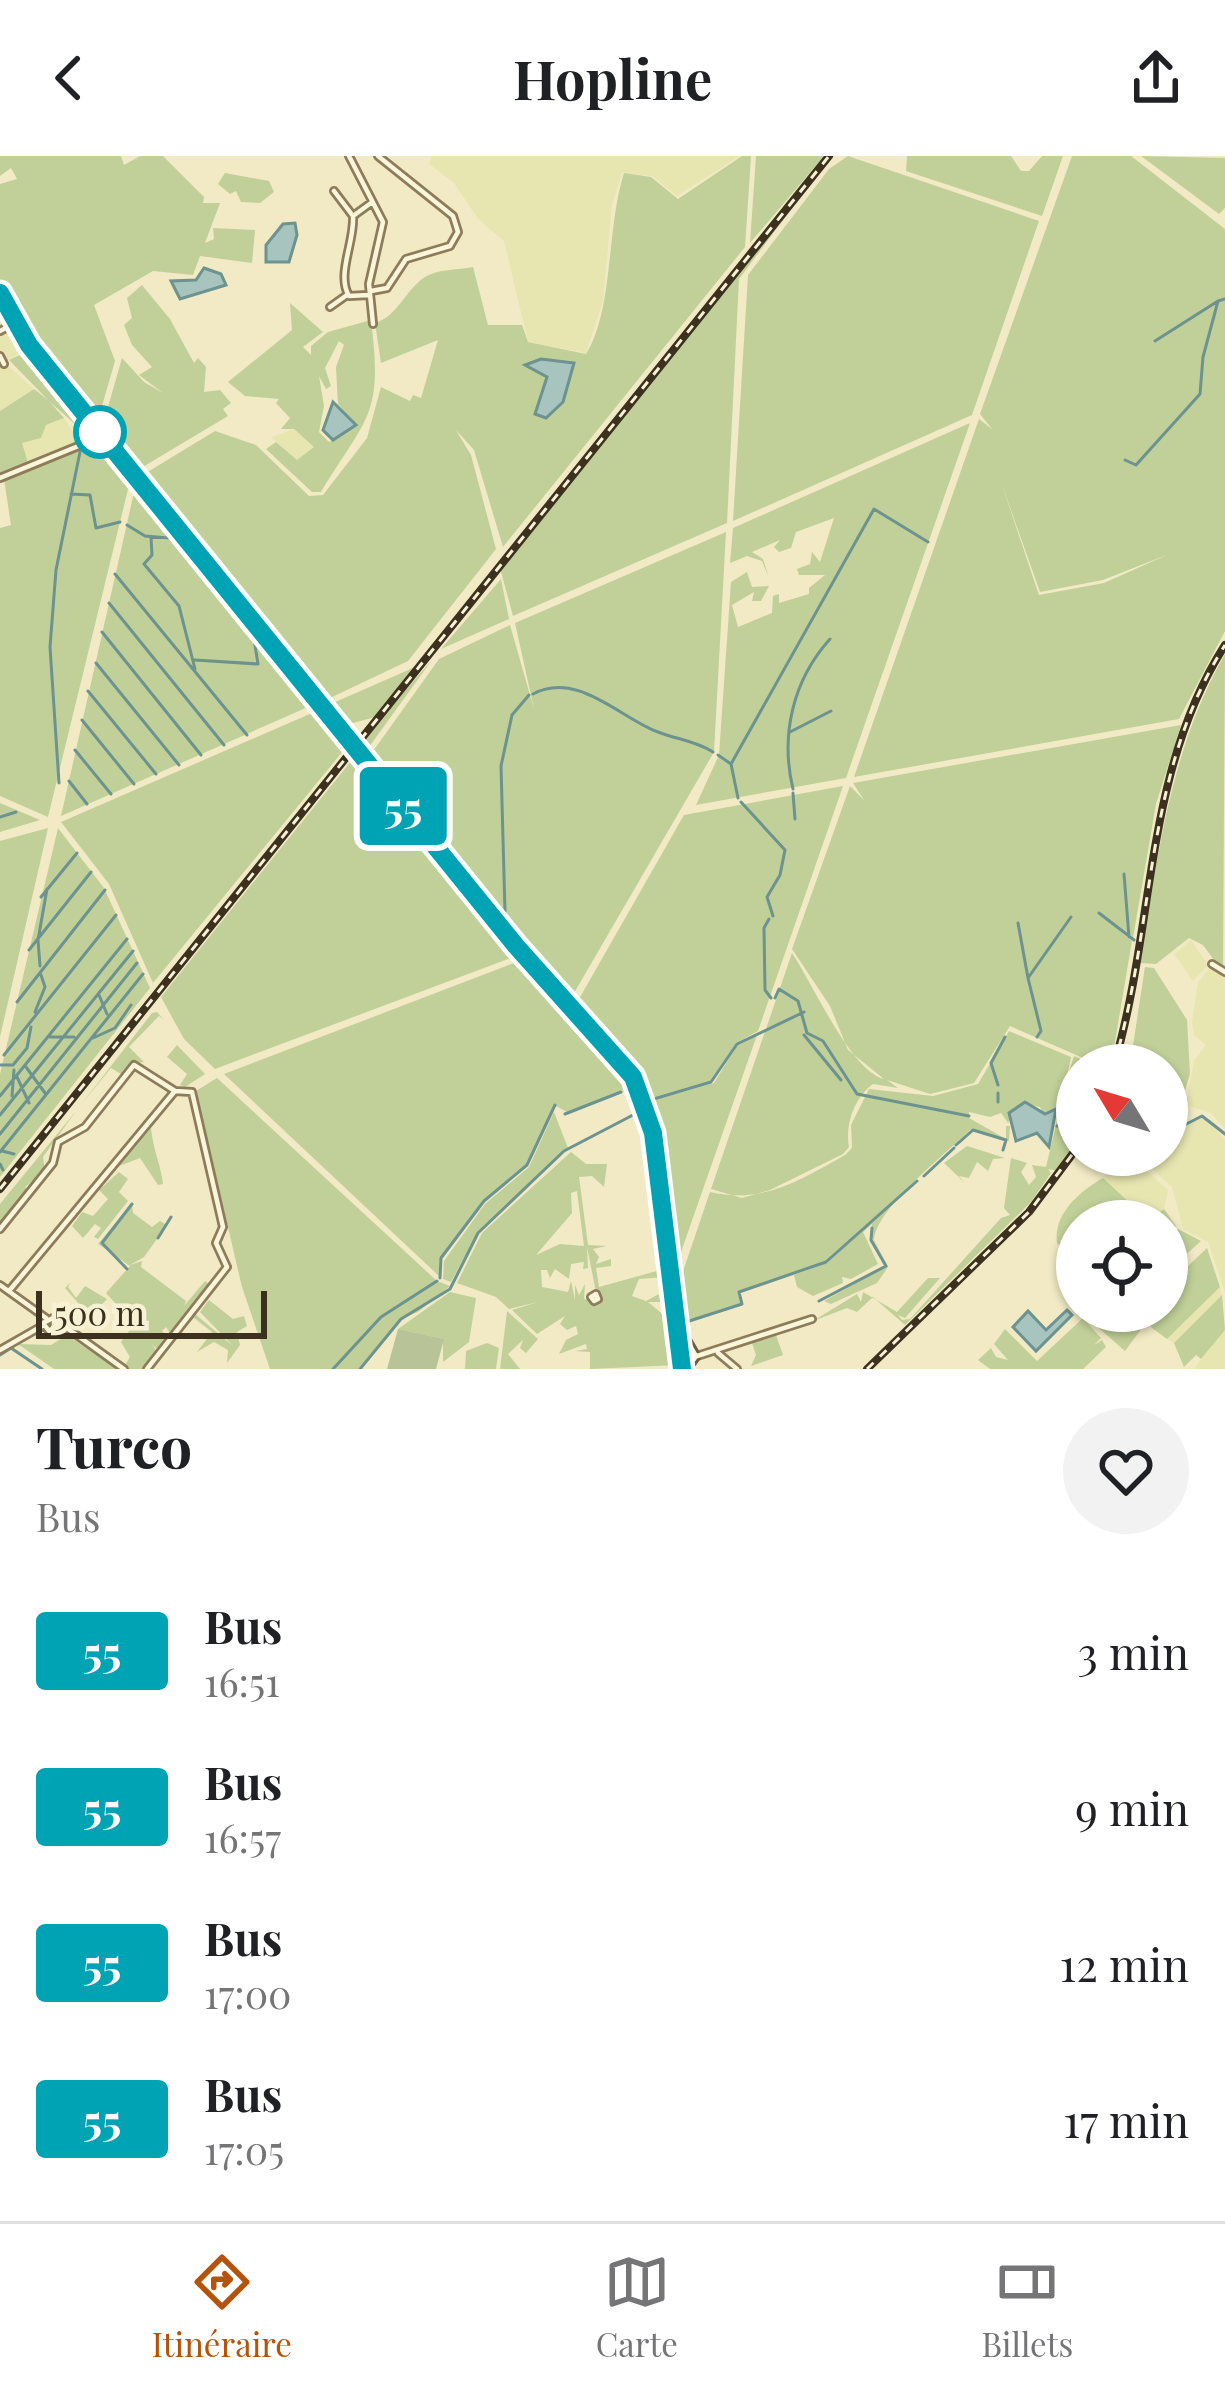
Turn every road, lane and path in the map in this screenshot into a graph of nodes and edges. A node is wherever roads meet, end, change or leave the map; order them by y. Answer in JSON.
{"nodes":[{"id":1,"x":378,"y":156,"type":"edge"},
{"id":2,"x":349,"y":158,"type":"edge"},
{"id":3,"x":334,"y":191,"type":"dead end"},
{"id":4,"x":371,"y":203,"type":"junction"},
{"id":5,"x":352,"y":216,"type":"junction"},
{"id":6,"x":0,"y":293,"type":"edge"},
{"id":7,"x":370,"y":293,"type":"junction"},
{"id":8,"x":347,"y":295,"type":"junction"},
{"id":9,"x":329,"y":307,"type":"dead end"},
{"id":10,"x":15,"y":322,"type":"junction"},
{"id":11,"x":373,"y":324,"type":"dead end"},
{"id":12,"x":0,"y":331,"type":"edge"},
{"id":13,"x":0,"y":356,"type":"edge"},
{"id":14,"x":4,"y":364,"type":"dead end"},
{"id":15,"x":103,"y":436,"type":"junction"},
{"id":16,"x":0,"y":478,"type":"edge"},
{"id":17,"x":1212,"y":964,"type":"dead end"},
{"id":18,"x":1225,"y":972,"type":"edge"},
{"id":19,"x":175,"y":1091,"type":"junction"},
{"id":20,"x":0,"y":1229,"type":"edge"},
{"id":21,"x":0,"y":1285,"type":"edge"},
{"id":22,"x":9,"y":1291,"type":"junction"},
{"id":23,"x":812,"y":1319,"type":"dead end"},
{"id":24,"x":45,"y":1322,"type":"junction"},
{"id":25,"x":0,"y":1350,"type":"edge"},
{"id":26,"x":711,"y":1352,"type":"junction"},
{"id":27,"x":686,"y":1358,"type":"edge"},
{"id":28,"x":124,"y":1369,"type":"edge"},
{"id":29,"x":147,"y":1369,"type":"edge"},
{"id":30,"x":737,"y":1369,"type":"edge"}],
"edges":[{"from":1,"to":7,"type":"street"},
{"from":2,"to":4,"type":"street"},
{"from":3,"to":5,"type":"street"},
{"from":4,"to":5,"type":"street"},
{"from":4,"to":7,"type":"street"},
{"from":5,"to":8,"type":"street"},
{"from":6,"to":10,"type":"main road"},
{"from":7,"to":8,"type":"street"},
{"from":7,"to":11,"type":"street"},
{"from":8,"to":9,"type":"street"},
{"from":10,"to":12,"type":"street"},
{"from":10,"to":15,"type":"main road"},
{"from":13,"to":14,"type":"street"},
{"from":15,"to":16,"type":"street"},
{"from":15,"to":27,"type":"main road"},
{"from":17,"to":18,"type":"street"},
{"from":19,"to":20,"type":"street"},
{"from":19,"to":22,"type":"street"},
{"from":19,"to":29,"type":"street"},
{"from":21,"to":22,"type":"street"},
{"from":22,"to":24,"type":"street"},
{"from":23,"to":26,"type":"street"},
{"from":24,"to":25,"type":"street"},
{"from":24,"to":28,"type":"street"},
{"from":26,"to":27,"type":"street"},
{"from":26,"to":30,"type":"street"}]}
